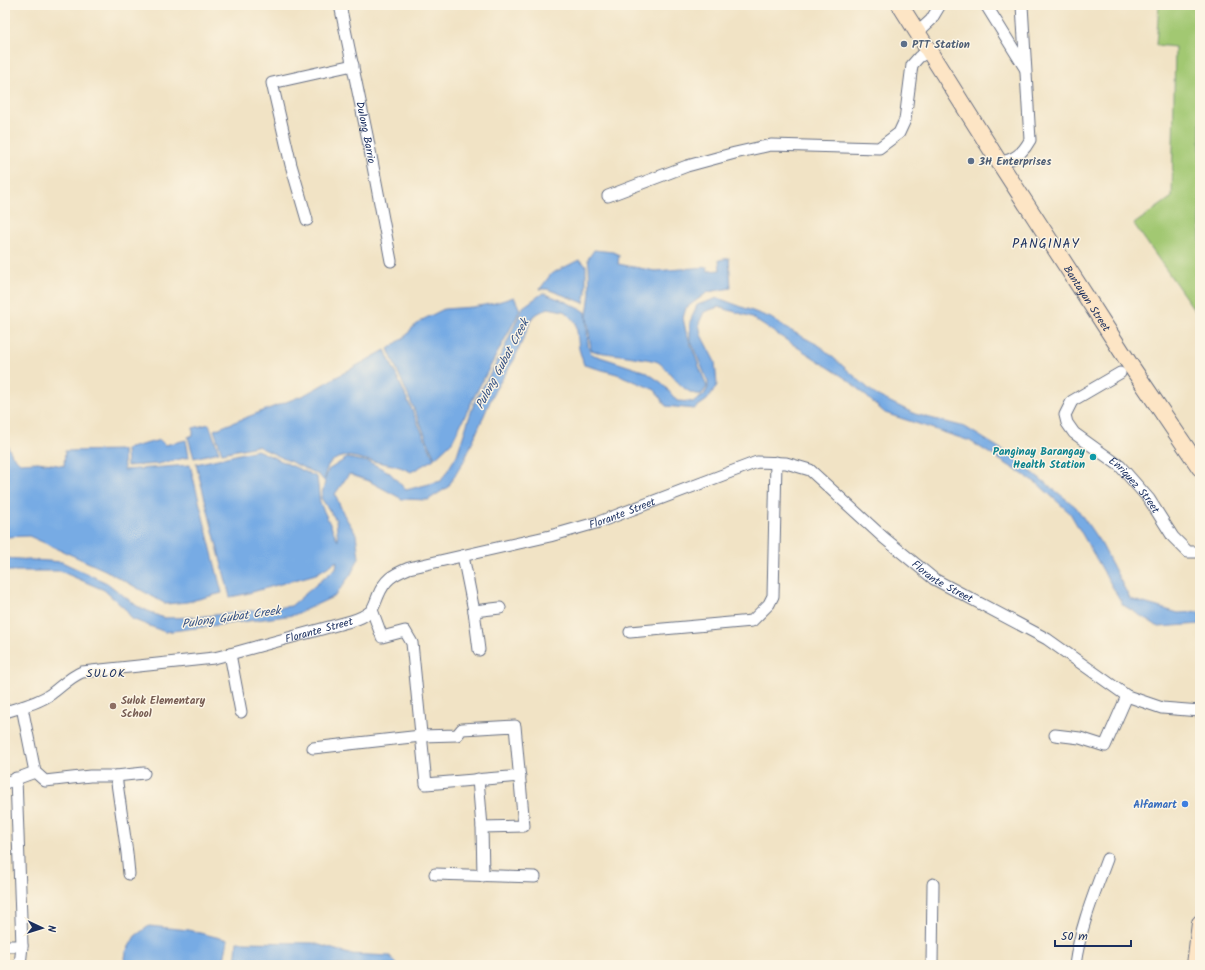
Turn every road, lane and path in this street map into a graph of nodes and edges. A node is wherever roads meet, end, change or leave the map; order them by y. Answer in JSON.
{"nodes":[{"id":1,"x":340,"y":5,"type":"edge"},
{"id":2,"x":900,"y":5,"type":"edge"},
{"id":3,"x":940,"y":5,"type":"edge"},
{"id":4,"x":986,"y":5,"type":"edge"},
{"id":5,"x":1022,"y":5,"type":"edge"},
{"id":6,"x":918,"y":32,"type":"junction"},
{"id":7,"x":929,"y":51,"type":"junction"},
{"id":8,"x":353,"y":65,"type":"junction"},
{"id":9,"x":1026,"y":71,"type":"junction"},
{"id":10,"x":999,"y":162,"type":"junction"},
{"id":11,"x":608,"y":196,"type":"dead end"},
{"id":12,"x":307,"y":220,"type":"dead end"},
{"id":13,"x":391,"y":261,"type":"dead end"},
{"id":14,"x":1126,"y":369,"type":"junction"},
{"id":15,"x":776,"y":462,"type":"junction"},
{"id":16,"x":1200,"y":468,"type":"edge"},
{"id":17,"x":1200,"y":552,"type":"edge"},
{"id":18,"x":463,"y":556,"type":"junction"},
{"id":19,"x":500,"y":608,"type":"dead end"},
{"id":20,"x":372,"y":610,"type":"junction"},
{"id":21,"x":474,"y":611,"type":"junction"},
{"id":22,"x":630,"y":632,"type":"dead end"},
{"id":23,"x":479,"y":650,"type":"dead end"},
{"id":24,"x":230,"y":654,"type":"junction"},
{"id":25,"x":1127,"y":696,"type":"junction"},
{"id":26,"x":22,"y":707,"type":"junction"},
{"id":27,"x":1200,"y":711,"type":"edge"},
{"id":28,"x":5,"y":712,"type":"edge"},
{"id":29,"x":241,"y":712,"type":"dead end"},
{"id":30,"x":1055,"y":735,"type":"dead end"},
{"id":31,"x":421,"y":736,"type":"junction"},
{"id":32,"x":313,"y":748,"type":"dead end"},
{"id":33,"x":35,"y":772,"type":"junction"},
{"id":34,"x":144,"y":773,"type":"dead end"},
{"id":35,"x":116,"y":776,"type":"junction"},
{"id":36,"x":520,"y":776,"type":"junction"},
{"id":37,"x":16,"y":778,"type":"junction"},
{"id":38,"x":478,"y":779,"type":"junction"},
{"id":39,"x":5,"y":783,"type":"edge"},
{"id":40,"x":482,"y":827,"type":"junction"},
{"id":41,"x":1107,"y":859,"type":"dead end"},
{"id":42,"x":128,"y":874,"type":"dead end"},
{"id":43,"x":435,"y":874,"type":"dead end"},
{"id":44,"x":483,"y":876,"type":"junction"},
{"id":45,"x":535,"y":877,"type":"dead end"},
{"id":46,"x":933,"y":884,"type":"dead end"},
{"id":47,"x":1200,"y":923,"type":"edge"},
{"id":48,"x":5,"y":946,"type":"edge"},
{"id":49,"x":22,"y":946,"type":"junction"},
{"id":50,"x":20,"y":965,"type":"edge"},
{"id":51,"x":932,"y":965,"type":"edge"},
{"id":52,"x":1075,"y":965,"type":"edge"},
{"id":53,"x":1194,"y":965,"type":"edge"}],
"edges":[{"from":1,"to":8,"type":"street","name":"Dulong Barrio"},
{"from":2,"to":6,"type":"main road","name":"Bantayan Street"},
{"from":3,"to":6,"type":"street"},
{"from":4,"to":9,"type":"street"},
{"from":5,"to":9,"type":"street"},
{"from":6,"to":7,"type":"main road","name":"Bantayan Street"},
{"from":7,"to":10,"type":"main road","name":"Bantayan Street"},
{"from":7,"to":11,"type":"street"},
{"from":8,"to":12,"type":"street"},
{"from":8,"to":13,"type":"street","name":"Dulong Barrio"},
{"from":9,"to":10,"type":"street"},
{"from":10,"to":14,"type":"main road","name":"Bantayan Street"},
{"from":14,"to":16,"type":"main road","name":"Bantayan Street"},
{"from":14,"to":17,"type":"street","name":"Enriquez Street"},
{"from":15,"to":18,"type":"street","name":"Florante Street"},
{"from":15,"to":22,"type":"street"},
{"from":15,"to":25,"type":"street","name":"Florante Street"},
{"from":18,"to":20,"type":"street","name":"Florante Street"},
{"from":18,"to":21,"type":"street"},
{"from":19,"to":21,"type":"street"},
{"from":20,"to":24,"type":"street","name":"Florante Street"},
{"from":20,"to":31,"type":"street"},
{"from":21,"to":23,"type":"street"},
{"from":24,"to":26,"type":"street","name":"Florante Street"},
{"from":24,"to":29,"type":"street"},
{"from":25,"to":27,"type":"street","name":"Florante Street"},
{"from":25,"to":30,"type":"street"},
{"from":26,"to":28,"type":"street","name":"Florante Street"},
{"from":26,"to":33,"type":"street"},
{"from":31,"to":32,"type":"street"},
{"from":31,"to":36,"type":"street"},
{"from":31,"to":38,"type":"street"},
{"from":33,"to":35,"type":"street"},
{"from":33,"to":37,"type":"street"},
{"from":34,"to":35,"type":"street"},
{"from":35,"to":42,"type":"street"},
{"from":36,"to":38,"type":"street"},
{"from":36,"to":40,"type":"street"},
{"from":37,"to":39,"type":"street"},
{"from":37,"to":49,"type":"street"},
{"from":38,"to":40,"type":"street"},
{"from":40,"to":44,"type":"street"},
{"from":41,"to":52,"type":"street"},
{"from":43,"to":44,"type":"street"},
{"from":44,"to":45,"type":"street"},
{"from":46,"to":51,"type":"street"},
{"from":47,"to":53,"type":"main road"},
{"from":48,"to":49,"type":"street"},
{"from":49,"to":50,"type":"street"}]}
